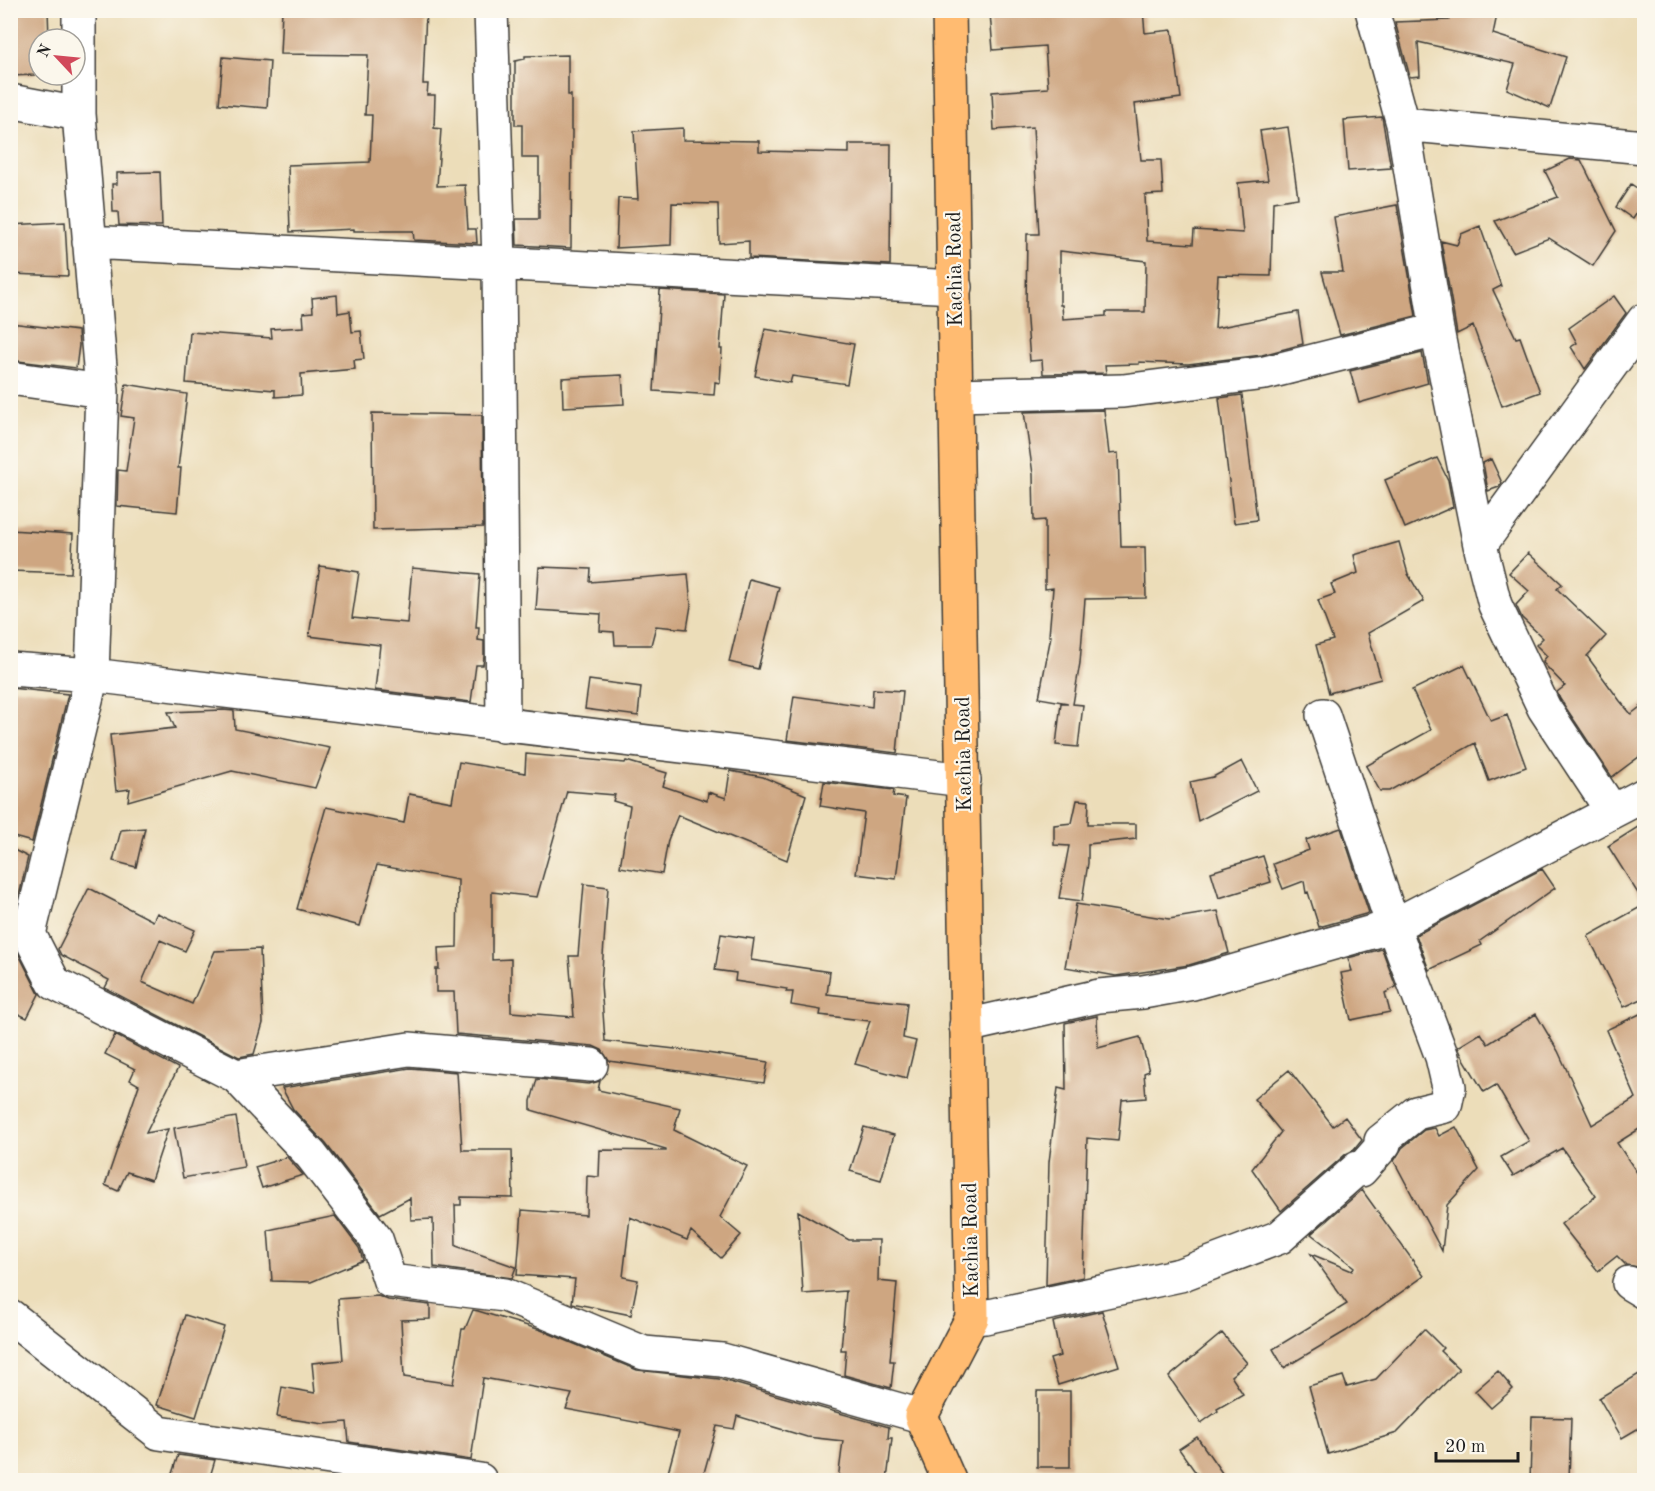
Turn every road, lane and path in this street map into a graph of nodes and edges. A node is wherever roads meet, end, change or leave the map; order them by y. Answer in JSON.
{"nodes":[{"id":1,"x":79,"y":10,"type":"edge"},
{"id":2,"x":491,"y":10,"type":"edge"},
{"id":3,"x":950,"y":10,"type":"edge"},
{"id":4,"x":1372,"y":10,"type":"edge"},
{"id":5,"x":10,"y":101,"type":"edge"},
{"id":6,"x":79,"y":114,"type":"junction"},
{"id":7,"x":1403,"y":124,"type":"junction"},
{"id":8,"x":1644,"y":147,"type":"edge"},
{"id":9,"x":89,"y":242,"type":"junction"},
{"id":10,"x":499,"y":262,"type":"junction"},
{"id":11,"x":954,"y":287,"type":"junction"},
{"id":12,"x":1644,"y":320,"type":"edge"},
{"id":13,"x":1437,"y":330,"type":"junction"},
{"id":14,"x":10,"y":378,"type":"edge"},
{"id":15,"x":102,"y":391,"type":"junction"},
{"id":16,"x":956,"y":395,"type":"junction"},
{"id":17,"x":1480,"y":545,"type":"junction"},
{"id":18,"x":10,"y":669,"type":"edge"},
{"id":19,"x":92,"y":675,"type":"junction"},
{"id":20,"x":1323,"y":715,"type":"dead end"},
{"id":21,"x":503,"y":726,"type":"junction"},
{"id":22,"x":964,"y":780,"type":"junction"},
{"id":23,"x":1644,"y":795,"type":"edge"},
{"id":24,"x":1612,"y":811,"type":"junction"},
{"id":25,"x":1393,"y":926,"type":"junction"},
{"id":26,"x":20,"y":930,"type":"edge"},
{"id":27,"x":966,"y":1026,"type":"junction"},
{"id":28,"x":591,"y":1065,"type":"dead end"},
{"id":29,"x":236,"y":1076,"type":"junction"},
{"id":30,"x":10,"y":1316,"type":"edge"},
{"id":31,"x":972,"y":1318,"type":"junction"},
{"id":32,"x":921,"y":1416,"type":"junction"},
{"id":33,"x":480,"y":1480,"type":"edge"},
{"id":34,"x":949,"y":1480,"type":"edge"}],
"edges":[{"from":1,"to":6,"type":"street"},
{"from":2,"to":10,"type":"street"},
{"from":3,"to":11,"type":"highway","name":"Kachia Road"},
{"from":4,"to":7,"type":"street"},
{"from":5,"to":6,"type":"street"},
{"from":6,"to":9,"type":"street"},
{"from":7,"to":8,"type":"street"},
{"from":7,"to":13,"type":"street"},
{"from":9,"to":10,"type":"street"},
{"from":9,"to":15,"type":"street"},
{"from":10,"to":11,"type":"street"},
{"from":10,"to":21,"type":"street"},
{"from":11,"to":16,"type":"highway","name":"Kachia Road"},
{"from":12,"to":17,"type":"street"},
{"from":13,"to":16,"type":"street"},
{"from":13,"to":17,"type":"street"},
{"from":14,"to":15,"type":"street"},
{"from":15,"to":19,"type":"street"},
{"from":16,"to":22,"type":"highway","name":"Kachia Road"},
{"from":17,"to":24,"type":"street"},
{"from":18,"to":19,"type":"street"},
{"from":19,"to":21,"type":"street"},
{"from":19,"to":26,"type":"street"},
{"from":20,"to":25,"type":"street"},
{"from":21,"to":22,"type":"street"},
{"from":22,"to":27,"type":"highway","name":"Kachia Road"},
{"from":23,"to":24,"type":"street"},
{"from":24,"to":25,"type":"street"},
{"from":25,"to":27,"type":"street"},
{"from":25,"to":31,"type":"street"},
{"from":26,"to":29,"type":"street"},
{"from":27,"to":31,"type":"highway","name":"Kachia Road"},
{"from":28,"to":29,"type":"street"},
{"from":29,"to":32,"type":"street"},
{"from":30,"to":33,"type":"street"},
{"from":31,"to":32,"type":"highway","name":"Kachia Road"},
{"from":32,"to":34,"type":"highway"}]}
